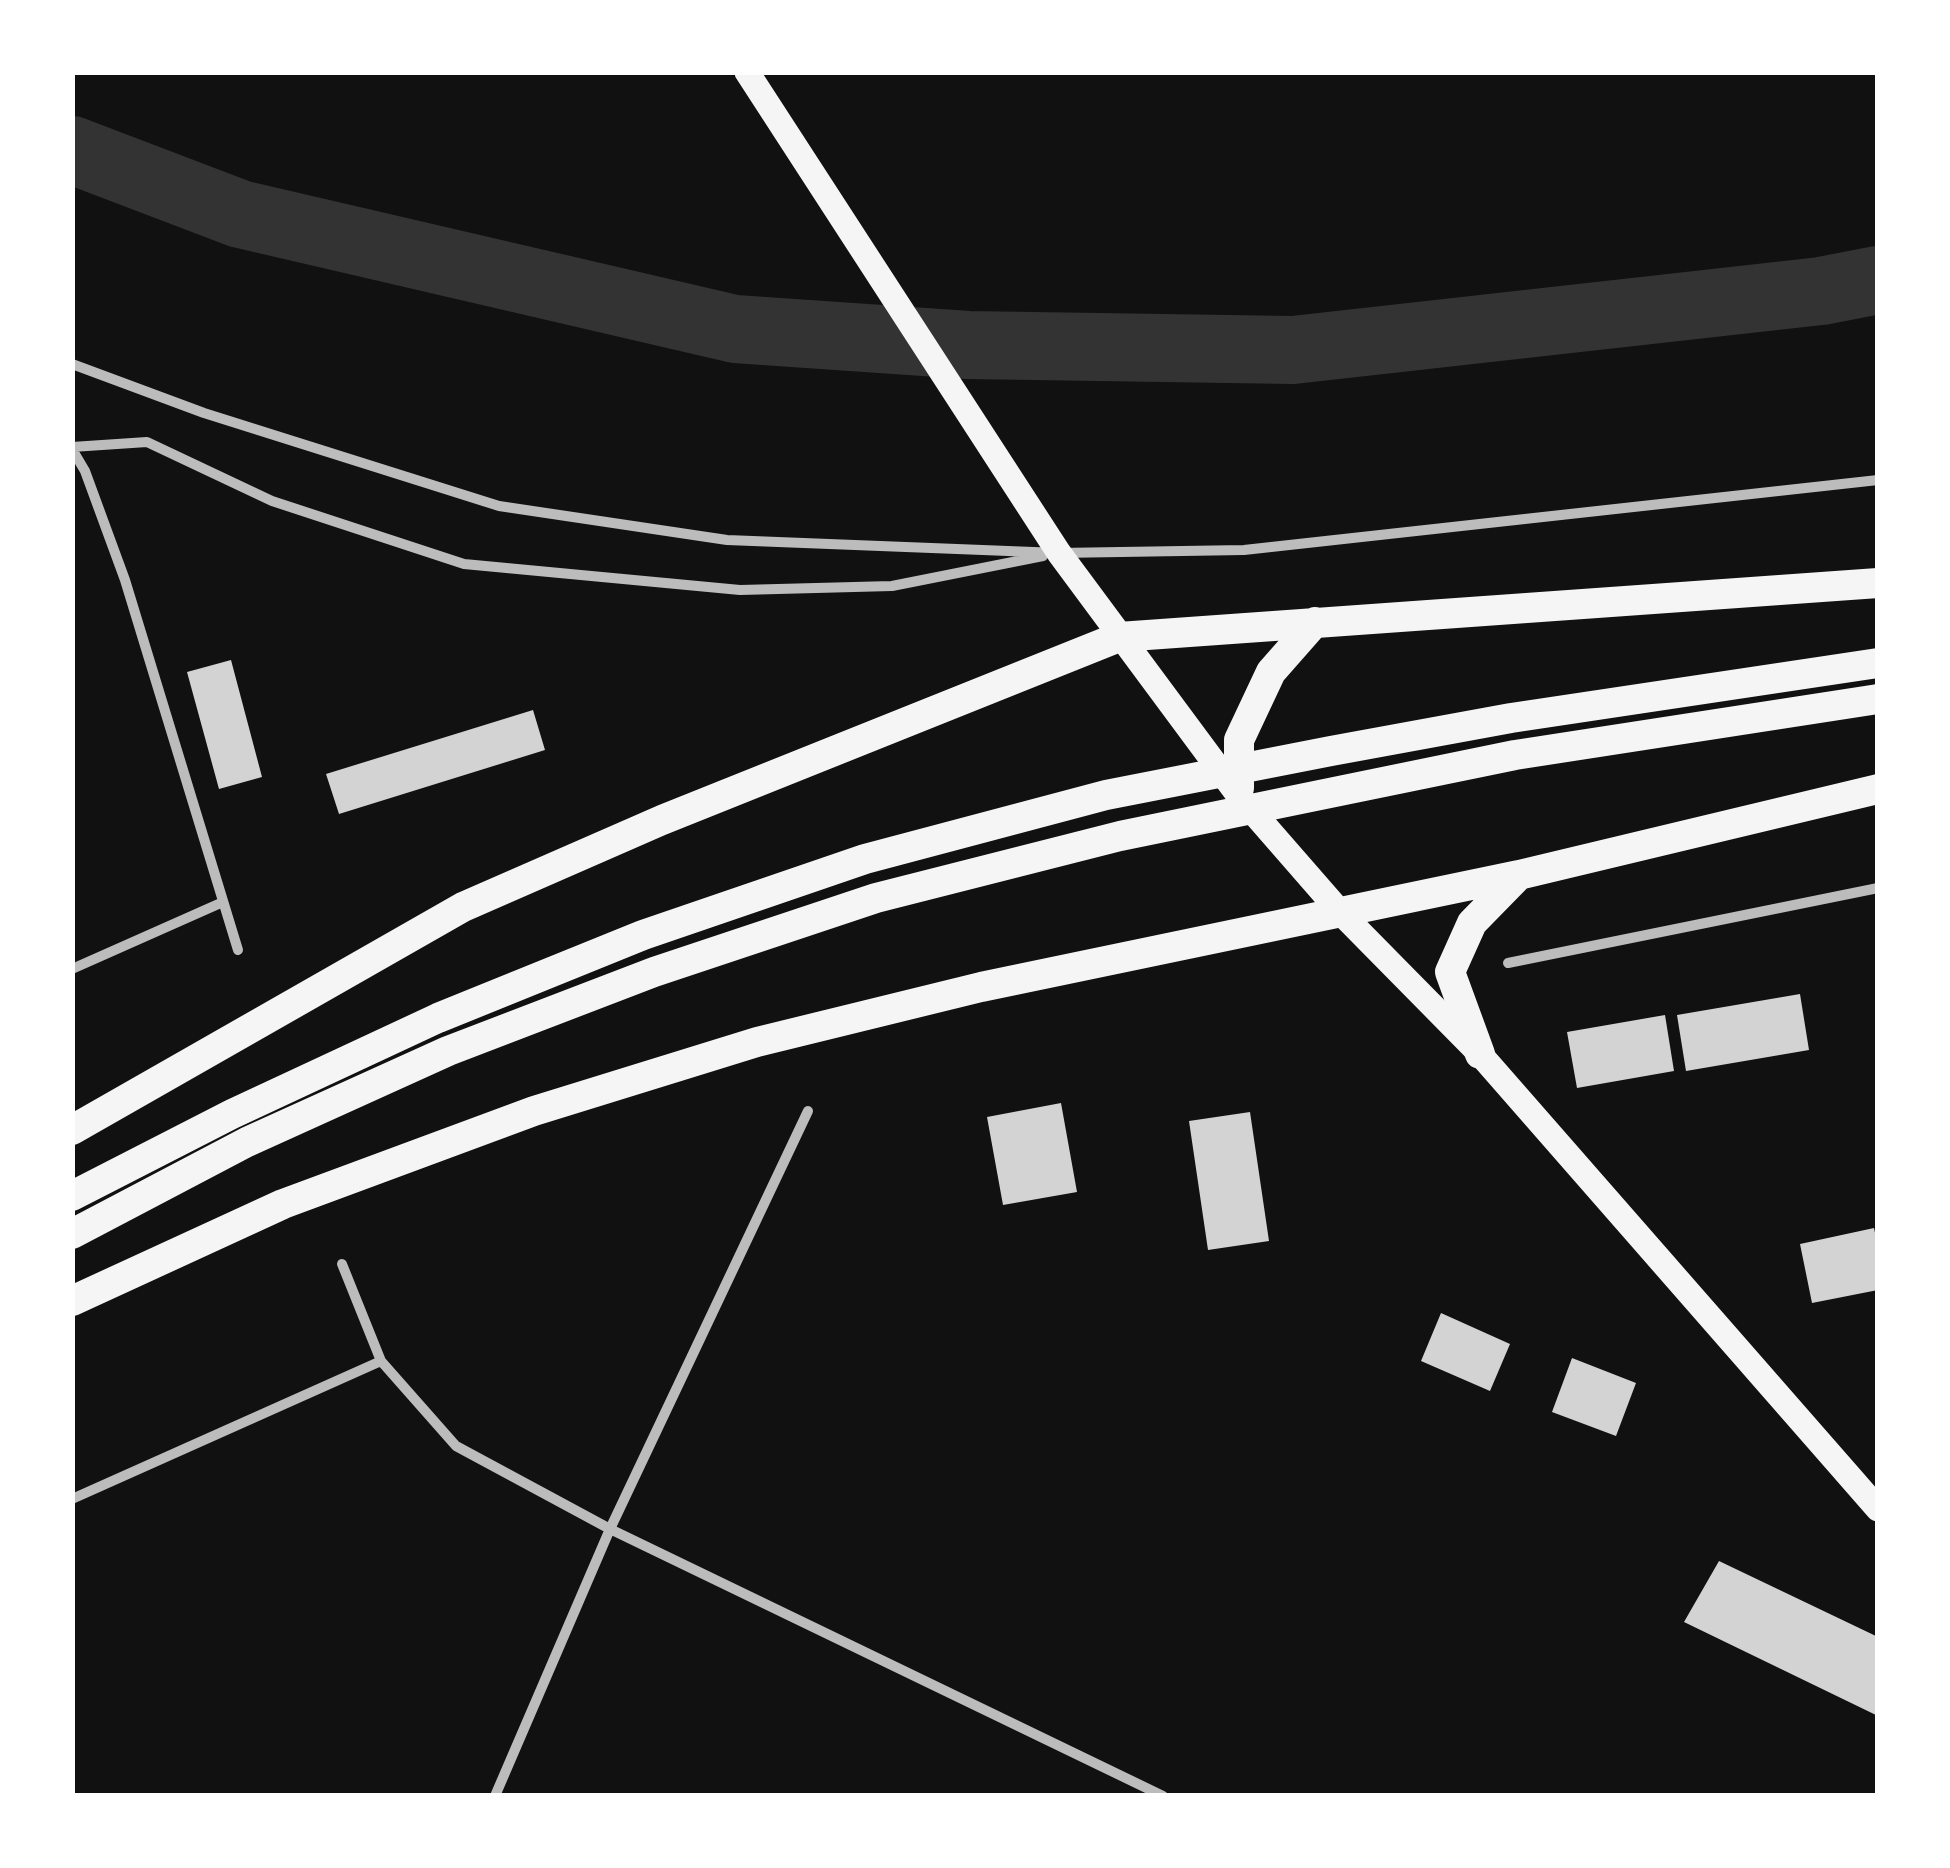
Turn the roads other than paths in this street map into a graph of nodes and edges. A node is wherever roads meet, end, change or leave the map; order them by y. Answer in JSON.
{"nodes":[{"id":1,"x":755,"y":83,"type":"edge"},
{"id":2,"x":72,"y":364,"type":"edge"},
{"id":3,"x":72,"y":448,"type":"edge"},
{"id":4,"x":1878,"y":480,"type":"edge"},
{"id":5,"x":1059,"y":553,"type":"junction"},
{"id":6,"x":1878,"y":583,"type":"edge"},
{"id":7,"x":1315,"y":622,"type":"junction"},
{"id":8,"x":1119,"y":638,"type":"junction"},
{"id":9,"x":1878,"y":664,"type":"edge"},
{"id":10,"x":1878,"y":698,"type":"edge"},
{"id":11,"x":1878,"y":789,"type":"edge"},
{"id":12,"x":1240,"y":796,"type":"junction"},
{"id":13,"x":1518,"y":874,"type":"junction"},
{"id":14,"x":1878,"y":888,"type":"edge"},
{"id":15,"x":222,"y":902,"type":"junction"},
{"id":16,"x":1341,"y":912,"type":"junction"},
{"id":17,"x":238,"y":950,"type":"dead end"},
{"id":18,"x":1508,"y":963,"type":"dead end"},
{"id":19,"x":72,"y":969,"type":"edge"},
{"id":20,"x":1480,"y":1054,"type":"junction"},
{"id":21,"x":808,"y":1111,"type":"dead end"},
{"id":22,"x":72,"y":1130,"type":"edge"},
{"id":23,"x":72,"y":1196,"type":"edge"},
{"id":24,"x":72,"y":1234,"type":"edge"},
{"id":25,"x":342,"y":1264,"type":"dead end"},
{"id":26,"x":72,"y":1300,"type":"edge"},
{"id":27,"x":381,"y":1362,"type":"junction"},
{"id":28,"x":72,"y":1499,"type":"edge"},
{"id":29,"x":1878,"y":1509,"type":"edge"},
{"id":30,"x":610,"y":1530,"type":"junction"},
{"id":31,"x":495,"y":1796,"type":"edge"},
{"id":32,"x":1163,"y":1796,"type":"edge"}],
"edges":[{"from":1,"to":5,"type":"main road"},
{"from":2,"to":5,"type":"street"},
{"from":3,"to":5,"type":"street"},
{"from":3,"to":15,"type":"street"},
{"from":4,"to":5,"type":"street"},
{"from":5,"to":8,"type":"main road"},
{"from":6,"to":7,"type":"highway"},
{"from":7,"to":8,"type":"highway"},
{"from":7,"to":12,"type":"highway"},
{"from":8,"to":12,"type":"main road"},
{"from":8,"to":22,"type":"highway"},
{"from":9,"to":23,"type":"highway"},
{"from":10,"to":24,"type":"highway"},
{"from":11,"to":13,"type":"highway"},
{"from":12,"to":16,"type":"main road"},
{"from":13,"to":16,"type":"highway"},
{"from":13,"to":20,"type":"highway"},
{"from":14,"to":18,"type":"street"},
{"from":15,"to":17,"type":"street"},
{"from":15,"to":19,"type":"street"},
{"from":16,"to":20,"type":"main road"},
{"from":16,"to":26,"type":"highway"},
{"from":20,"to":29,"type":"main road"},
{"from":21,"to":30,"type":"street"},
{"from":25,"to":27,"type":"street"},
{"from":27,"to":28,"type":"street"},
{"from":27,"to":30,"type":"street"},
{"from":30,"to":31,"type":"street"},
{"from":30,"to":32,"type":"street"}]}
